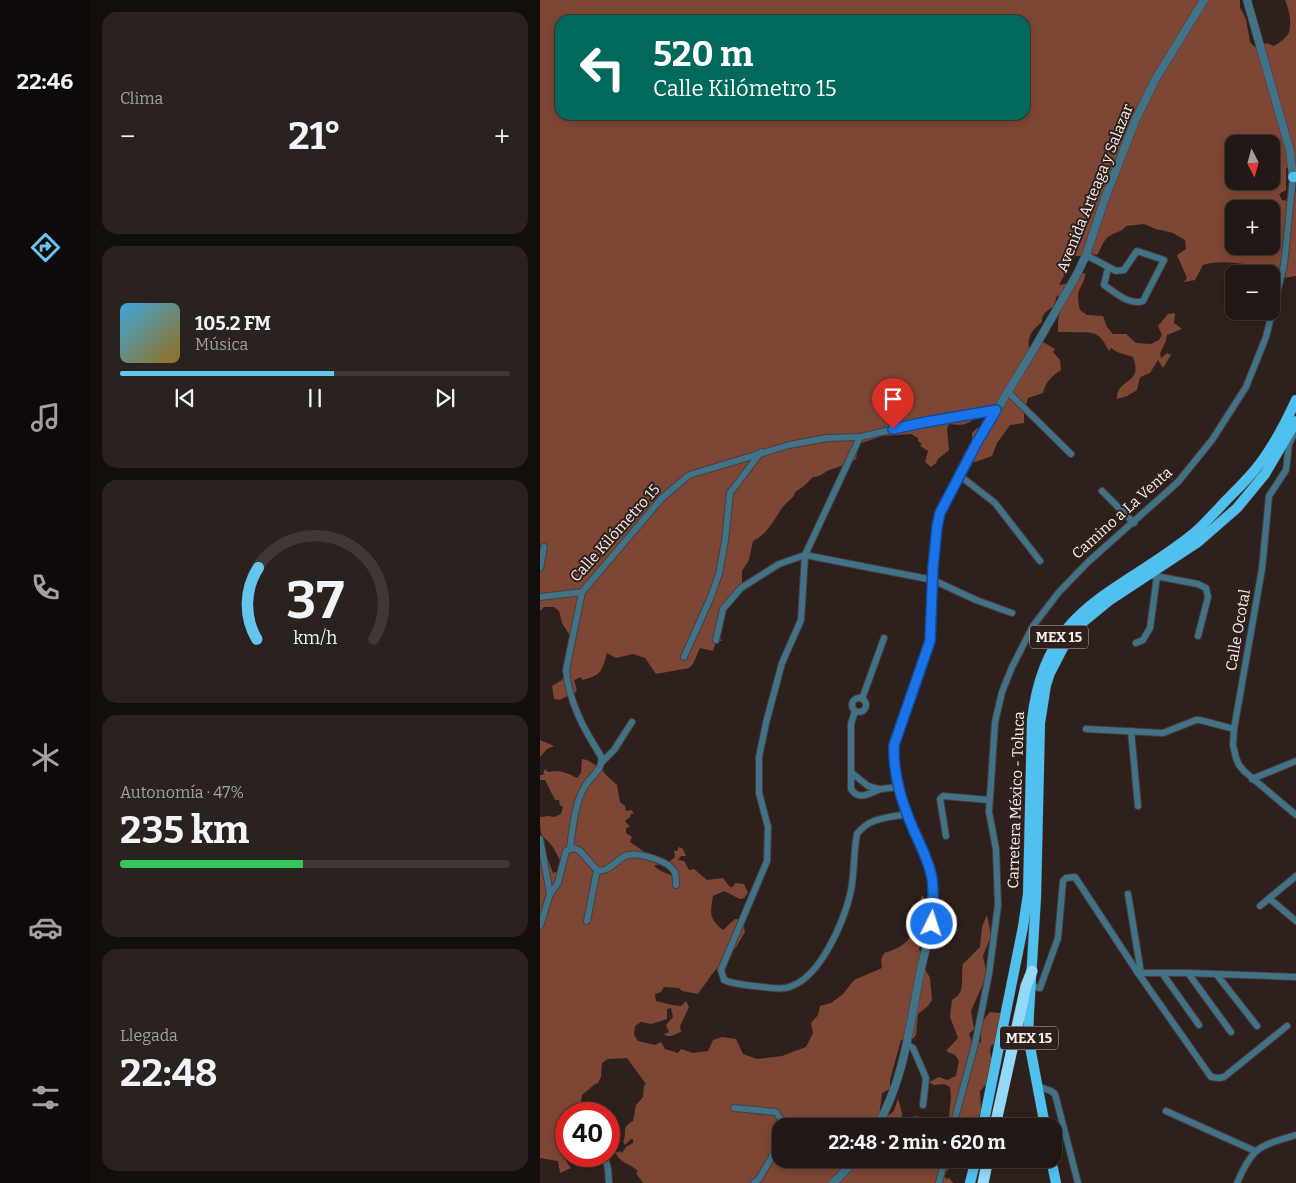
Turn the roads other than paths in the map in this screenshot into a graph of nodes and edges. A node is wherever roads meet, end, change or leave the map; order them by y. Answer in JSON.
{"nodes":[{"id":1,"x":1204,"y":0,"type":"edge"},
{"id":2,"x":1247,"y":0,"type":"edge"},
{"id":3,"x":1294,"y":177,"type":"edge"},
{"id":4,"x":1086,"y":255,"type":"junction"},
{"id":5,"x":1108,"y":268,"type":"junction"},
{"id":6,"x":1280,"y":283,"type":"edge"},
{"id":7,"x":1271,"y":320,"type":"edge"},
{"id":8,"x":1008,"y":392,"type":"junction"},
{"id":9,"x":1296,"y":400,"type":"edge"},
{"id":10,"x":996,"y":410,"type":"junction"},
{"id":11,"x":1296,"y":420,"type":"edge"},
{"id":12,"x":1296,"y":430,"type":"edge"},
{"id":13,"x":860,"y":437,"type":"junction"},
{"id":14,"x":761,"y":452,"type":"junction"},
{"id":15,"x":1071,"y":454,"type":"dead end"},
{"id":16,"x":959,"y":475,"type":"junction"},
{"id":17,"x":1102,"y":491,"type":"dead end"},
{"id":18,"x":1134,"y":523,"type":"junction"},
{"id":19,"x":544,"y":547,"type":"dead end"},
{"id":20,"x":805,"y":555,"type":"junction"},
{"id":21,"x":1040,"y":561,"type":"dead end"},
{"id":22,"x":540,"y":568,"type":"edge"},
{"id":23,"x":1154,"y":575,"type":"junction"},
{"id":24,"x":933,"y":580,"type":"junction"},
{"id":25,"x":582,"y":592,"type":"junction"},
{"id":26,"x":540,"y":597,"type":"edge"},
{"id":27,"x":1012,"y":613,"type":"dead end"},
{"id":28,"x":1198,"y":636,"type":"dead end"},
{"id":29,"x":884,"y":638,"type":"dead end"},
{"id":30,"x":716,"y":640,"type":"dead end"},
{"id":31,"x":1136,"y":643,"type":"dead end"},
{"id":32,"x":684,"y":657,"type":"dead end"},
{"id":33,"x":862,"y":699,"type":"junction"},
{"id":34,"x":855,"y":711,"type":"junction"},
{"id":35,"x":632,"y":722,"type":"dead end"},
{"id":36,"x":1086,"y":729,"type":"dead end"},
{"id":37,"x":1234,"y":729,"type":"junction"},
{"id":38,"x":1132,"y":731,"type":"junction"},
{"id":39,"x":1296,"y":761,"type":"edge"},
{"id":40,"x":602,"y":762,"type":"junction"},
{"id":41,"x":852,"y":773,"type":"junction"},
{"id":42,"x":1252,"y":779,"type":"junction"},
{"id":43,"x":898,"y":787,"type":"junction"},
{"id":44,"x":879,"y":790,"type":"junction"},
{"id":45,"x":989,"y":800,"type":"junction"},
{"id":46,"x":1138,"y":806,"type":"dead end"},
{"id":47,"x":907,"y":814,"type":"junction"},
{"id":48,"x":1296,"y":815,"type":"edge"},
{"id":49,"x":946,"y":836,"type":"dead end"},
{"id":50,"x":540,"y":839,"type":"edge"},
{"id":51,"x":570,"y":848,"type":"junction"},
{"id":52,"x":597,"y":870,"type":"junction"},
{"id":53,"x":1296,"y":876,"type":"edge"},
{"id":54,"x":676,"y":885,"type":"dead end"},
{"id":55,"x":550,"y":894,"type":"junction"},
{"id":56,"x":1128,"y":894,"type":"dead end"},
{"id":57,"x":1270,"y":899,"type":"junction"},
{"id":58,"x":1260,"y":906,"type":"dead end"},
{"id":59,"x":587,"y":921,"type":"dead end"},
{"id":60,"x":1296,"y":921,"type":"edge"},
{"id":61,"x":540,"y":926,"type":"edge"},
{"id":62,"x":1032,"y":971,"type":"junction"},
{"id":63,"x":1140,"y":973,"type":"junction"},
{"id":64,"x":1162,"y":973,"type":"junction"},
{"id":65,"x":1188,"y":973,"type":"junction"},
{"id":66,"x":1217,"y":975,"type":"junction"},
{"id":67,"x":1296,"y":977,"type":"edge"},
{"id":68,"x":1031,"y":986,"type":"junction"},
{"id":69,"x":1199,"y":1025,"type":"dead end"},
{"id":70,"x":1257,"y":1026,"type":"dead end"},
{"id":71,"x":1287,"y":1026,"type":"dead end"},
{"id":72,"x":1231,"y":1032,"type":"dead end"},
{"id":73,"x":906,"y":1044,"type":"junction"},
{"id":74,"x":1037,"y":1086,"type":"junction"},
{"id":75,"x":923,"y":1105,"type":"dead end"},
{"id":76,"x":734,"y":1108,"type":"dead end"},
{"id":77,"x":1166,"y":1111,"type":"dead end"},
{"id":78,"x":780,"y":1118,"type":"edge"},
{"id":79,"x":883,"y":1118,"type":"edge"},
{"id":80,"x":955,"y":1118,"type":"edge"},
{"id":81,"x":985,"y":1118,"type":"edge"},
{"id":82,"x":997,"y":1118,"type":"edge"},
{"id":83,"x":1043,"y":1118,"type":"edge"},
{"id":84,"x":1296,"y":1135,"type":"edge"},
{"id":85,"x":1255,"y":1151,"type":"junction"},
{"id":86,"x":772,"y":1156,"type":"edge"},
{"id":87,"x":608,"y":1167,"type":"edge"},
{"id":88,"x":848,"y":1168,"type":"edge"},
{"id":89,"x":943,"y":1168,"type":"edge"},
{"id":90,"x":974,"y":1168,"type":"edge"},
{"id":91,"x":986,"y":1168,"type":"edge"},
{"id":92,"x":1053,"y":1168,"type":"edge"},
{"id":93,"x":609,"y":1183,"type":"edge"},
{"id":94,"x":754,"y":1183,"type":"edge"},
{"id":95,"x":834,"y":1183,"type":"edge"},
{"id":96,"x":939,"y":1183,"type":"edge"},
{"id":97,"x":970,"y":1183,"type":"edge"},
{"id":98,"x":983,"y":1183,"type":"edge"},
{"id":99,"x":1056,"y":1183,"type":"edge"},
{"id":100,"x":1078,"y":1183,"type":"edge"},
{"id":101,"x":1236,"y":1183,"type":"edge"}],
"edges":[{"from":1,"to":4,"type":"street","name":"Avenida Arteaga y Salazar"},
{"from":2,"to":3,"type":"street","name":"Camino a La Venta"},
{"from":3,"to":6,"type":"street","name":"Camino a La Venta"},
{"from":4,"to":5,"type":"street"},
{"from":4,"to":8,"type":"street","name":"Avenida Arteaga y Salazar"},
{"from":5,"to":5,"type":"street"},
{"from":7,"to":18,"type":"street","name":"Camino a La Venta"},
{"from":8,"to":10,"type":"street","name":"Avenida Arteaga y Salazar"},
{"from":8,"to":15,"type":"street"},
{"from":9,"to":81,"type":"main road","name":"Carretera México - Toluca","number":"MEX 15"},
{"from":10,"to":13,"type":"street","name":"Calle Kilómetro 15"},
{"from":10,"to":16,"type":"street","name":"Avenida Arteaga y Salazar"},
{"from":11,"to":23,"type":"main road","name":"Carretera México - Toluca","number":"MEX 15"},
{"from":12,"to":37,"type":"street","name":"Calle Ocotal"},
{"from":13,"to":14,"type":"street","name":"Calle Kilómetro 15"},
{"from":13,"to":20,"type":"street"},
{"from":14,"to":25,"type":"street","name":"Calle Kilómetro 15"},
{"from":14,"to":32,"type":"street"},
{"from":16,"to":21,"type":"street"},
{"from":16,"to":24,"type":"street","name":"Avenida Arteaga y Salazar"},
{"from":17,"to":18,"type":"street"},
{"from":18,"to":45,"type":"street","name":"Camino a La Venta"},
{"from":19,"to":22,"type":"street"},
{"from":20,"to":24,"type":"street"},
{"from":20,"to":30,"type":"street"},
{"from":20,"to":47,"type":"street"},
{"from":23,"to":28,"type":"street"},
{"from":23,"to":31,"type":"street"},
{"from":23,"to":62,"type":"main road","name":"Carretera México - Toluca","number":"MEX 15"},
{"from":24,"to":27,"type":"street"},
{"from":24,"to":43,"type":"street","name":"Avenida Arteaga y Salazar"},
{"from":25,"to":26,"type":"street","name":"Calle Kilómetro 15"},
{"from":25,"to":40,"type":"street"},
{"from":29,"to":33,"type":"street"},
{"from":33,"to":34,"type":"street"},
{"from":33,"to":34,"type":"street"},
{"from":34,"to":41,"type":"street"},
{"from":35,"to":40,"type":"street"},
{"from":36,"to":38,"type":"street"},
{"from":37,"to":38,"type":"street"},
{"from":37,"to":42,"type":"street","name":"Calle Ocotal"},
{"from":38,"to":46,"type":"street"},
{"from":39,"to":42,"type":"street"},
{"from":40,"to":51,"type":"street"},
{"from":41,"to":44,"type":"street"},
{"from":41,"to":44,"type":"street"},
{"from":42,"to":48,"type":"street","name":"Calle Ocotal"},
{"from":43,"to":44,"type":"street"},
{"from":43,"to":47,"type":"street","name":"Avenida Arteaga y Salazar"},
{"from":45,"to":49,"type":"street"},
{"from":45,"to":80,"type":"street","name":"Camino a La Venta"},
{"from":47,"to":73,"type":"street","name":"Avenida Arteaga y Salazar"},
{"from":50,"to":55,"type":"street"},
{"from":51,"to":52,"type":"street"},
{"from":51,"to":55,"type":"street"},
{"from":52,"to":54,"type":"street"},
{"from":52,"to":59,"type":"street"},
{"from":53,"to":57,"type":"street"},
{"from":55,"to":61,"type":"street"},
{"from":56,"to":63,"type":"street"},
{"from":57,"to":58,"type":"street"},
{"from":57,"to":60,"type":"street"},
{"from":62,"to":68,"type":"main road","name":"Carretera México - Toluca","number":"MEX 15"},
{"from":62,"to":82,"type":"highway"},
{"from":63,"to":64,"type":"street"},
{"from":63,"to":68,"type":"street"},
{"from":63,"to":71,"type":"street"},
{"from":64,"to":65,"type":"street"},
{"from":64,"to":69,"type":"street"},
{"from":65,"to":66,"type":"street"},
{"from":65,"to":72,"type":"street"},
{"from":66,"to":67,"type":"street"},
{"from":66,"to":70,"type":"street"},
{"from":68,"to":74,"type":"main road","name":"Carretera México - Toluca","number":"MEX 15"},
{"from":73,"to":75,"type":"street"},
{"from":73,"to":79,"type":"street","name":"Avenida Arteaga y Salazar"},
{"from":74,"to":83,"type":"main road","name":"Carretera México - Toluca","number":"MEX 15"},
{"from":74,"to":100,"type":"street"},
{"from":76,"to":78,"type":"street"},
{"from":77,"to":85,"type":"street"},
{"from":84,"to":85,"type":"street"},
{"from":85,"to":101,"type":"street"},
{"from":86,"to":94,"type":"street"},
{"from":87,"to":93,"type":"street"},
{"from":88,"to":95,"type":"street"},
{"from":89,"to":96,"type":"street"},
{"from":90,"to":97,"type":"main road"},
{"from":91,"to":98,"type":"highway"},
{"from":92,"to":99,"type":"main road"}]}
